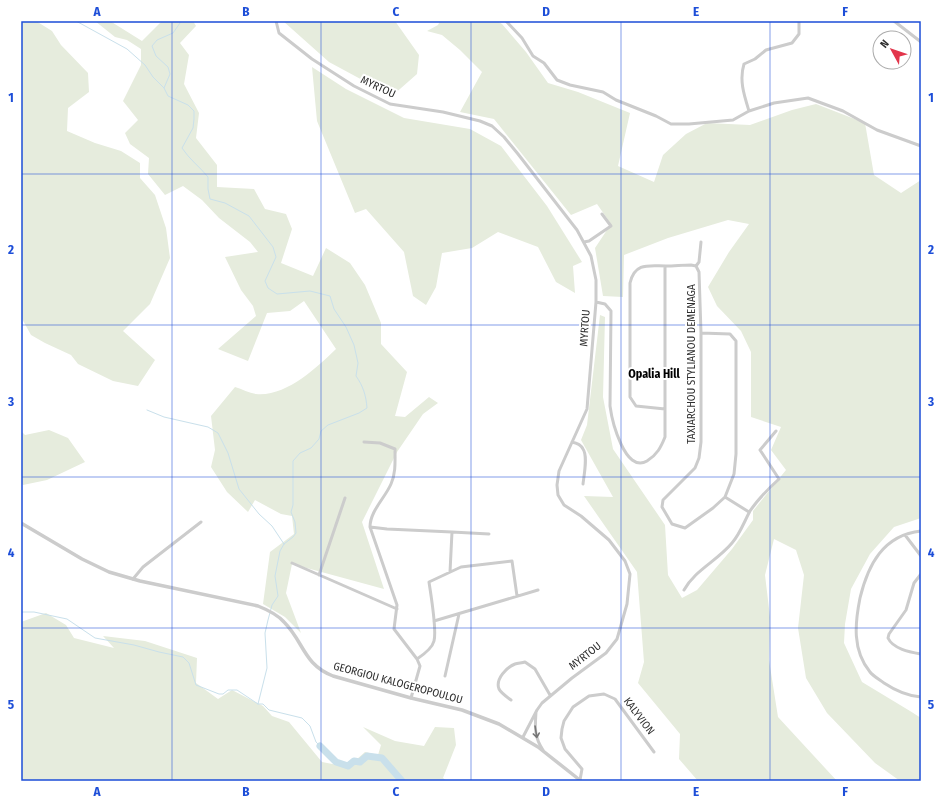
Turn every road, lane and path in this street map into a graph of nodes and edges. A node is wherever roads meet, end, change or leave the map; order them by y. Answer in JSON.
{"nodes":[{"id":1,"x":276,"y":21,"type":"edge"},
{"id":2,"x":506,"y":21,"type":"edge"},
{"id":3,"x":799,"y":21,"type":"edge"},
{"id":4,"x":894,"y":21,"type":"edge"},
{"id":5,"x":921,"y":42,"type":"edge"},
{"id":6,"x":749,"y":111,"type":"junction"},
{"id":7,"x":921,"y":146,"type":"edge"},
{"id":8,"x":602,"y":214,"type":"dead end"},
{"id":9,"x":584,"y":242,"type":"junction"},
{"id":10,"x":702,"y":242,"type":"dead end"},
{"id":11,"x":665,"y":266,"type":"junction"},
{"id":12,"x":696,"y":266,"type":"junction"},
{"id":13,"x":596,"y":302,"type":"junction"},
{"id":14,"x":701,"y":332,"type":"junction"},
{"id":15,"x":665,"y":409,"type":"junction"},
{"id":16,"x":776,"y":431,"type":"dead end"},
{"id":17,"x":364,"y":442,"type":"dead end"},
{"id":18,"x":572,"y":442,"type":"junction"},
{"id":19,"x":583,"y":484,"type":"dead end"},
{"id":20,"x":725,"y":497,"type":"junction"},
{"id":21,"x":344,"y":498,"type":"dead end"},
{"id":22,"x":750,"y":512,"type":"junction"},
{"id":23,"x":201,"y":522,"type":"dead end"},
{"id":24,"x":21,"y":523,"type":"edge"},
{"id":25,"x":370,"y":527,"type":"junction"},
{"id":26,"x":921,"y":531,"type":"edge"},
{"id":27,"x":452,"y":532,"type":"junction"},
{"id":28,"x":489,"y":534,"type":"dead end"},
{"id":29,"x":905,"y":535,"type":"junction"},
{"id":30,"x":921,"y":556,"type":"edge"},
{"id":31,"x":292,"y":563,"type":"dead end"},
{"id":32,"x":450,"y":572,"type":"junction"},
{"id":33,"x":319,"y":574,"type":"junction"},
{"id":34,"x":921,"y":574,"type":"edge"},
{"id":35,"x":133,"y":580,"type":"junction"},
{"id":36,"x":538,"y":590,"type":"dead end"},
{"id":37,"x":684,"y":590,"type":"dead end"},
{"id":38,"x":517,"y":596,"type":"junction"},
{"id":39,"x":397,"y":609,"type":"junction"},
{"id":40,"x":459,"y":614,"type":"junction"},
{"id":41,"x":434,"y":621,"type":"junction"},
{"id":42,"x":921,"y":654,"type":"edge"},
{"id":43,"x":417,"y":659,"type":"junction"},
{"id":44,"x":445,"y":676,"type":"dead end"},
{"id":45,"x":550,"y":695,"type":"junction"},
{"id":46,"x":921,"y":697,"type":"edge"},
{"id":47,"x":411,"y":698,"type":"junction"},
{"id":48,"x":511,"y":700,"type":"dead end"},
{"id":49,"x":536,"y":710,"type":"junction"},
{"id":50,"x":523,"y":737,"type":"junction"},
{"id":51,"x":545,"y":752,"type":"junction"},
{"id":52,"x":654,"y":752,"type":"dead end"},
{"id":53,"x":581,"y":780,"type":"edge"}],
"edges":[{"from":1,"to":9,"type":"street","name":"MYRTOU"},
{"from":2,"to":6,"type":"street"},
{"from":3,"to":6,"type":"street"},
{"from":4,"to":5,"type":"street"},
{"from":6,"to":7,"type":"street"},
{"from":8,"to":9,"type":"street"},
{"from":9,"to":13,"type":"street","name":"MYRTOU"},
{"from":10,"to":12,"type":"street"},
{"from":11,"to":12,"type":"street"},
{"from":11,"to":15,"type":"street"},
{"from":11,"to":15,"type":"street"},
{"from":12,"to":14,"type":"street","name":"TAXIARCHOU STYLIANOU DEMENAGA"},
{"from":13,"to":15,"type":"street"},
{"from":13,"to":18,"type":"street","name":"MYRTOU"},
{"from":14,"to":20,"type":"street"},
{"from":14,"to":20,"type":"street","name":"TAXIARCHOU STYLIANOU DEMENAGA"},
{"from":16,"to":22,"type":"street"},
{"from":17,"to":25,"type":"street"},
{"from":18,"to":19,"type":"street"},
{"from":18,"to":45,"type":"street","name":"MYRTOU"},
{"from":20,"to":22,"type":"street"},
{"from":21,"to":33,"type":"street"},
{"from":22,"to":37,"type":"street"},
{"from":23,"to":35,"type":"street"},
{"from":24,"to":35,"type":"street","name":"GEORGIOU KALOGEROPOULOU"},
{"from":25,"to":27,"type":"street"},
{"from":25,"to":39,"type":"street"},
{"from":26,"to":29,"type":"street"},
{"from":27,"to":28,"type":"street"},
{"from":27,"to":32,"type":"street"},
{"from":29,"to":30,"type":"street"},
{"from":29,"to":46,"type":"street"},
{"from":31,"to":33,"type":"street"},
{"from":32,"to":38,"type":"street"},
{"from":32,"to":41,"type":"street"},
{"from":33,"to":39,"type":"street"},
{"from":34,"to":42,"type":"street"},
{"from":35,"to":47,"type":"street","name":"GEORGIOU KALOGEROPOULOU"},
{"from":36,"to":38,"type":"street"},
{"from":38,"to":40,"type":"street"},
{"from":39,"to":43,"type":"street"},
{"from":40,"to":41,"type":"street"},
{"from":40,"to":44,"type":"street"},
{"from":41,"to":43,"type":"street"},
{"from":43,"to":47,"type":"street"},
{"from":45,"to":48,"type":"street"},
{"from":45,"to":49,"type":"street","name":"MYRTOU"},
{"from":47,"to":50,"type":"street","name":"GEORGIOU KALOGEROPOULOU"},
{"from":49,"to":50,"type":"street","name":"MYRTOU"},
{"from":49,"to":51,"type":"street","one_way":true},
{"from":50,"to":51,"type":"street","name":"GEORGIOU KALOGEROPOULOU"},
{"from":51,"to":53,"type":"street","name":"GEORGIOU KALOGEROPOULOU"},
{"from":52,"to":53,"type":"street","name":"KALYVION"}]}
